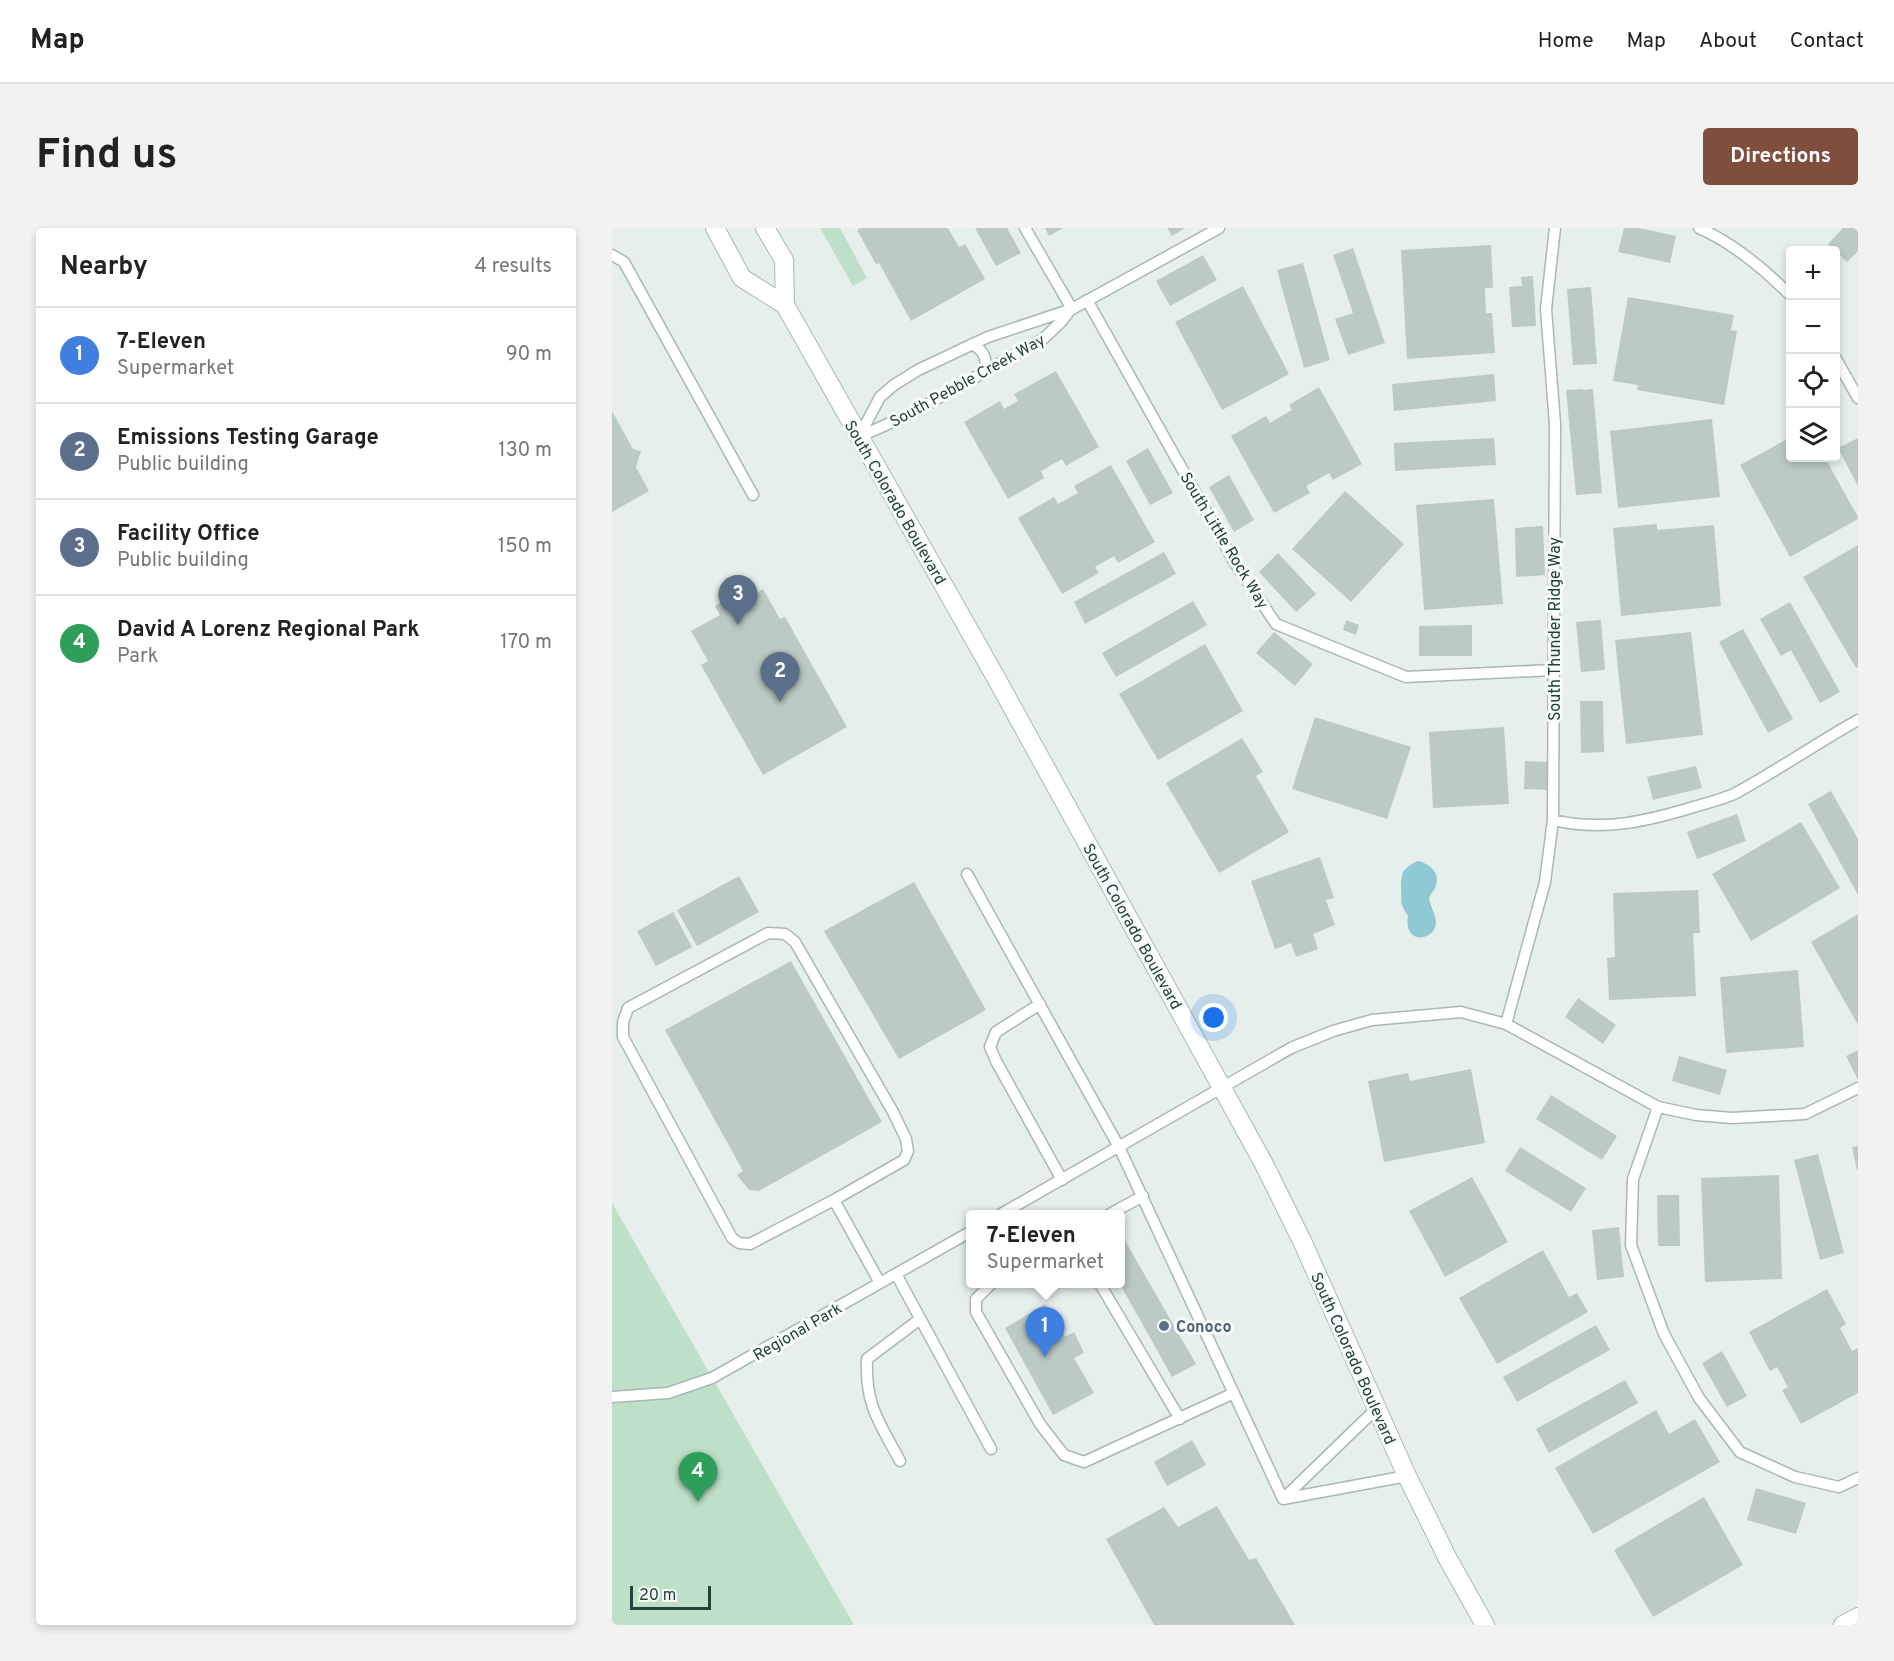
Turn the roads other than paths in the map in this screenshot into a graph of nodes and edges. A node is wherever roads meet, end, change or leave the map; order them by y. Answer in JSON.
{"nodes":[{"id":1,"x":715,"y":228,"type":"edge"},
{"id":2,"x":765,"y":228,"type":"edge"},
{"id":3,"x":1025,"y":228,"type":"edge"},
{"id":4,"x":1219,"y":228,"type":"edge"},
{"id":5,"x":1555,"y":228,"type":"edge"},
{"id":6,"x":1699,"y":228,"type":"edge"},
{"id":7,"x":612,"y":255,"type":"edge"},
{"id":8,"x":1786,"y":290,"type":"edge"},
{"id":9,"x":1087,"y":300,"type":"junction"},
{"id":10,"x":785,"y":305,"type":"junction"},
{"id":11,"x":1072,"y":309,"type":"junction"},
{"id":12,"x":972,"y":344,"type":"junction"},
{"id":13,"x":1840,"y":366,"type":"edge"},
{"id":14,"x":984,"y":372,"type":"junction"},
{"id":15,"x":1858,"y":398,"type":"edge"},
{"id":16,"x":859,"y":437,"type":"junction"},
{"id":17,"x":753,"y":495,"type":"dead end"},
{"id":18,"x":1553,"y":670,"type":"junction"},
{"id":19,"x":1858,"y":720,"type":"edge"},
{"id":20,"x":1553,"y":820,"type":"junction"},
{"id":21,"x":967,"y":874,"type":"dead end"},
{"id":22,"x":1040,"y":1004,"type":"junction"},
{"id":23,"x":1506,"y":1024,"type":"junction"},
{"id":24,"x":1222,"y":1087,"type":"junction"},
{"id":25,"x":1858,"y":1088,"type":"edge"},
{"id":26,"x":1658,"y":1107,"type":"junction"},
{"id":27,"x":1119,"y":1147,"type":"junction"},
{"id":28,"x":1062,"y":1180,"type":"junction"},
{"id":29,"x":1143,"y":1196,"type":"junction"},
{"id":30,"x":834,"y":1200,"type":"junction"},
{"id":31,"x":1010,"y":1210,"type":"edge"},
{"id":32,"x":1119,"y":1210,"type":"edge"},
{"id":33,"x":966,"y":1234,"type":"edge"},
{"id":34,"x":896,"y":1274,"type":"junction"},
{"id":35,"x":880,"y":1283,"type":"junction"},
{"id":36,"x":987,"y":1288,"type":"edge"},
{"id":37,"x":1103,"y":1288,"type":"edge"},
{"id":38,"x":920,"y":1319,"type":"junction"},
{"id":39,"x":1234,"y":1393,"type":"junction"},
{"id":40,"x":612,"y":1397,"type":"edge"},
{"id":41,"x":1376,"y":1409,"type":"junction"},
{"id":42,"x":1180,"y":1419,"type":"junction"},
{"id":43,"x":991,"y":1449,"type":"dead end"},
{"id":44,"x":900,"y":1461,"type":"dead end"},
{"id":45,"x":1407,"y":1476,"type":"junction"},
{"id":46,"x":1858,"y":1478,"type":"edge"},
{"id":47,"x":1283,"y":1499,"type":"junction"},
{"id":48,"x":1858,"y":1617,"type":"edge"},
{"id":49,"x":1485,"y":1625,"type":"edge"},
{"id":50,"x":1843,"y":1625,"type":"edge"}],
"edges":[{"from":1,"to":10,"type":"main road","name":"South Colorado Boulevard"},
{"from":2,"to":10,"type":"main road","name":"South Colorado Boulevard"},
{"from":3,"to":11,"type":"lane"},
{"from":4,"to":9,"type":"lane","name":"South Pebble Creek Way"},
{"from":5,"to":18,"type":"lane","name":"South Thunder Ridge Way"},
{"from":6,"to":8,"type":"lane"},
{"from":7,"to":17,"type":"lane"},
{"from":9,"to":11,"type":"lane","name":"South Pebble Creek Way"},
{"from":9,"to":18,"type":"lane","name":"South Little Rock Way"},
{"from":10,"to":16,"type":"main road","name":"South Colorado Boulevard"},
{"from":11,"to":12,"type":"lane","name":"South Pebble Creek Way"},
{"from":11,"to":14,"type":"lane","name":"South Pebble Creek Way"},
{"from":12,"to":14,"type":"lane"},
{"from":12,"to":16,"type":"lane","name":"South Pebble Creek Way"},
{"from":13,"to":15,"type":"lane"},
{"from":14,"to":16,"type":"lane","name":"South Pebble Creek Way"},
{"from":16,"to":24,"type":"main road","name":"South Colorado Boulevard"},
{"from":18,"to":20,"type":"lane","name":"South Thunder Ridge Way"},
{"from":19,"to":20,"type":"lane"},
{"from":20,"to":23,"type":"lane","name":"South Thunder Ridge Way"},
{"from":21,"to":22,"type":"lane"},
{"from":22,"to":27,"type":"lane"},
{"from":22,"to":28,"type":"lane"},
{"from":23,"to":24,"type":"lane"},
{"from":23,"to":26,"type":"lane"},
{"from":24,"to":27,"type":"lane"},
{"from":24,"to":41,"type":"main road","name":"South Colorado Boulevard"},
{"from":25,"to":26,"type":"lane"},
{"from":26,"to":46,"type":"lane"},
{"from":27,"to":28,"type":"lane"},
{"from":27,"to":29,"type":"lane"},
{"from":28,"to":31,"type":"lane"},
{"from":29,"to":32,"type":"lane"},
{"from":29,"to":39,"type":"lane"},
{"from":30,"to":30,"type":"lane"},
{"from":30,"to":35,"type":"lane"},
{"from":33,"to":34,"type":"lane","name":"Regional Park"},
{"from":34,"to":35,"type":"lane","name":"Regional Park"},
{"from":34,"to":38,"type":"lane"},
{"from":35,"to":40,"type":"lane","name":"Regional Park"},
{"from":36,"to":42,"type":"lane"},
{"from":37,"to":42,"type":"lane"},
{"from":38,"to":43,"type":"lane"},
{"from":38,"to":44,"type":"lane"},
{"from":39,"to":42,"type":"lane"},
{"from":39,"to":47,"type":"lane"},
{"from":41,"to":45,"type":"main road","name":"South Colorado Boulevard"},
{"from":41,"to":47,"type":"lane"},
{"from":45,"to":47,"type":"lane"},
{"from":45,"to":49,"type":"main road","name":"South Colorado Boulevard"},
{"from":48,"to":50,"type":"main road"}]}
